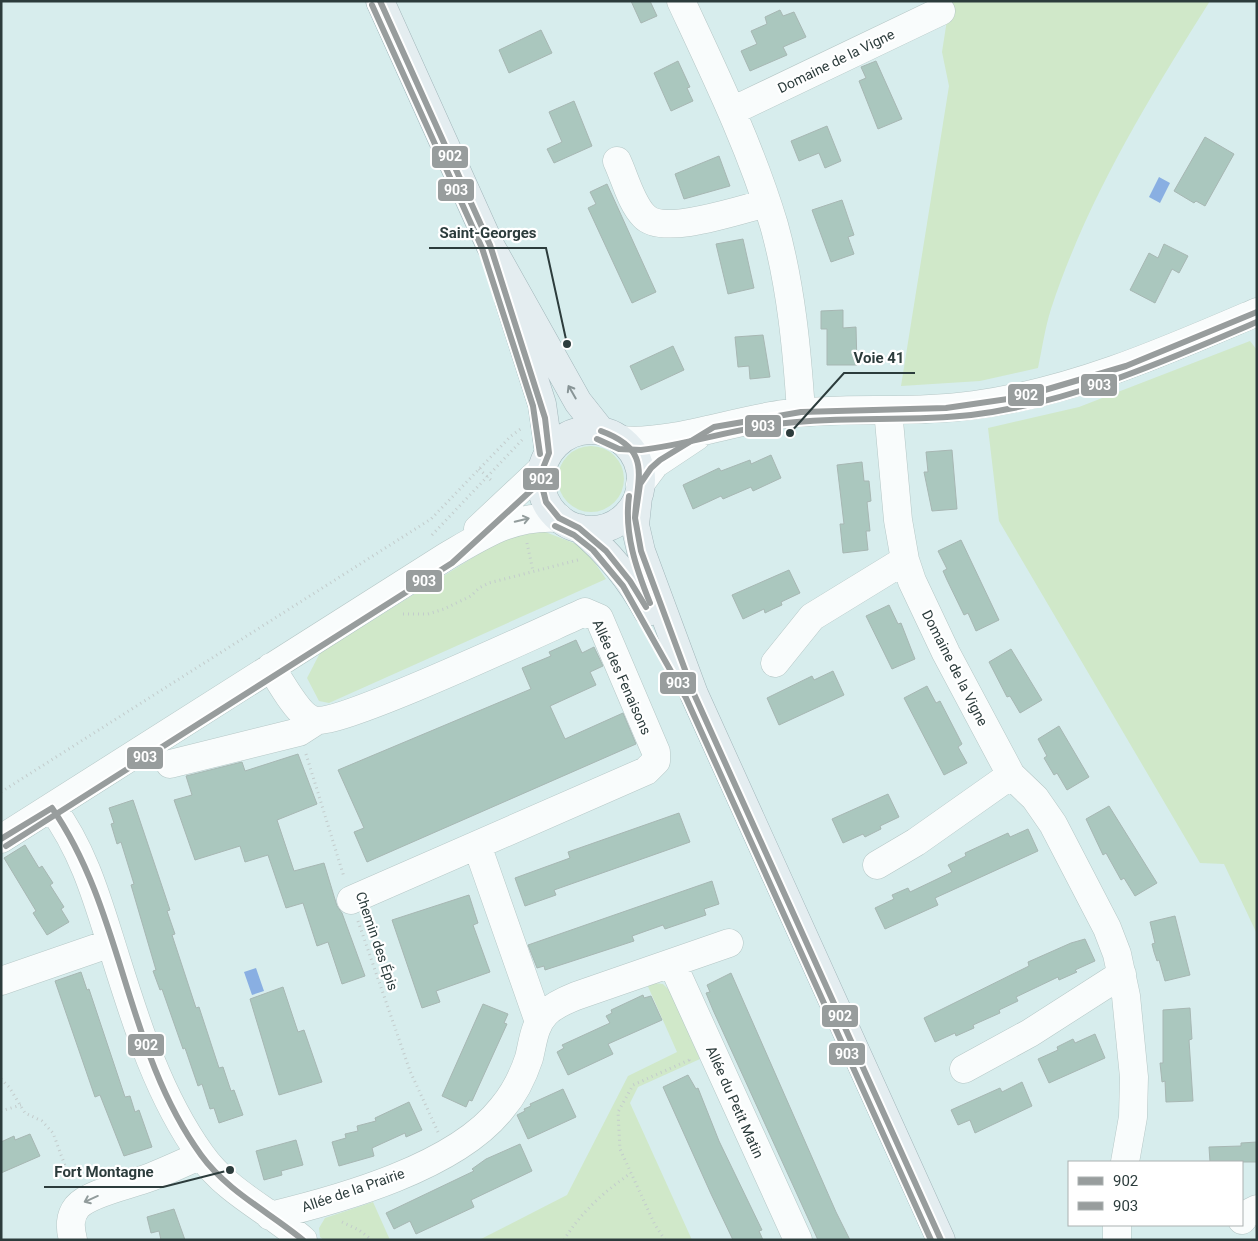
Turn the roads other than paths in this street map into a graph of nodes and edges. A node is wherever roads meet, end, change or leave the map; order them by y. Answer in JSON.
{"nodes":[{"id":1,"x":380,"y":1,"type":"edge"},
{"id":2,"x":681,"y":1,"type":"edge"},
{"id":3,"x":941,"y":11,"type":"dead end"},
{"id":4,"x":732,"y":111,"type":"junction"},
{"id":5,"x":617,"y":160,"type":"dead end"},
{"id":6,"x":767,"y":203,"type":"junction"},
{"id":7,"x":490,"y":245,"type":"junction"},
{"id":8,"x":1257,"y":312,"type":"edge"},
{"id":9,"x":888,"y":410,"type":"junction"},
{"id":10,"x":801,"y":412,"type":"junction"},
{"id":11,"x":714,"y":427,"type":"junction"},
{"id":12,"x":611,"y":435,"type":"junction"},
{"id":13,"x":546,"y":460,"type":"junction"},
{"id":14,"x":639,"y":490,"type":"junction"},
{"id":15,"x":569,"y":523,"type":"junction"},
{"id":16,"x":438,"y":546,"type":"junction"},
{"id":17,"x":905,"y":560,"type":"junction"},
{"id":18,"x":774,"y":663,"type":"dead end"},
{"id":19,"x":271,"y":667,"type":"junction"},
{"id":20,"x":694,"y":694,"type":"junction"},
{"id":21,"x":307,"y":726,"type":"junction"},
{"id":22,"x":170,"y":764,"type":"dead end"},
{"id":23,"x":1011,"y":775,"type":"junction"},
{"id":24,"x":52,"y":808,"type":"junction"},
{"id":25,"x":1,"y":839,"type":"edge"},
{"id":26,"x":477,"y":844,"type":"junction"},
{"id":27,"x":878,"y":865,"type":"dead end"},
{"id":28,"x":351,"y":900,"type":"road end"},
{"id":29,"x":111,"y":943,"type":"junction"},
{"id":30,"x":729,"y":943,"type":"dead end"},
{"id":31,"x":672,"y":963,"type":"junction"},
{"id":32,"x":1122,"y":974,"type":"junction"},
{"id":33,"x":1,"y":981,"type":"edge"},
{"id":34,"x":539,"y":1022,"type":"junction"},
{"id":35,"x":964,"y":1069,"type":"dead end"},
{"id":36,"x":201,"y":1155,"type":"junction"},
{"id":37,"x":1124,"y":1161,"type":"edge"},
{"id":38,"x":1257,"y":1210,"type":"edge"},
{"id":39,"x":270,"y":1216,"type":"junction"},
{"id":40,"x":1243,"y":1219,"type":"edge"},
{"id":41,"x":1117,"y":1226,"type":"edge"},
{"id":42,"x":1240,"y":1226,"type":"edge"},
{"id":43,"x":73,"y":1240,"type":"edge"},
{"id":44,"x":303,"y":1240,"type":"edge"},
{"id":45,"x":798,"y":1240,"type":"edge"},
{"id":46,"x":941,"y":1240,"type":"edge"},
{"id":47,"x":1118,"y":1240,"type":"edge"},
{"id":48,"x":1238,"y":1240,"type":"edge"}],
"edges":[{"from":1,"to":7,"type":"main road"},
{"from":2,"to":4,"type":"street"},
{"from":3,"to":4,"type":"street","name":"Domaine de la Vigne"},
{"from":4,"to":6,"type":"street"},
{"from":5,"to":6,"type":"street"},
{"from":6,"to":10,"type":"street"},
{"from":12,"to":7,"type":"main road","one_way":true},
{"from":7,"to":13,"type":"main road"},
{"from":8,"to":9,"type":"street"},
{"from":9,"to":10,"type":"street"},
{"from":9,"to":17,"type":"street","name":"Domaine de la Vigne"},
{"from":10,"to":11,"type":"street"},
{"from":11,"to":12,"type":"street"},
{"from":11,"to":14,"type":"street"},
{"from":12,"to":13,"type":"main road"},
{"from":12,"to":14,"type":"main road"},
{"from":13,"to":15,"type":"main road"},
{"from":13,"to":16,"type":"street"},
{"from":14,"to":15,"type":"main road"},
{"from":14,"to":20,"type":"main road"},
{"from":16,"to":15,"type":"street","one_way":true},
{"from":15,"to":20,"type":"main road"},
{"from":16,"to":19,"type":"street"},
{"from":17,"to":18,"type":"street"},
{"from":17,"to":23,"type":"street","name":"Domaine de la Vigne"},
{"from":19,"to":21,"type":"street"},
{"from":19,"to":24,"type":"street"},
{"from":20,"to":46,"type":"main road"},
{"from":21,"to":22,"type":"street"},
{"from":21,"to":26,"type":"street","name":"Allée des Fenaisons"},
{"from":23,"to":27,"type":"street"},
{"from":23,"to":32,"type":"street","name":"Domaine de la Vigne"},
{"from":24,"to":25,"type":"street"},
{"from":24,"to":29,"type":"street"},
{"from":26,"to":28,"type":"street","name":"Allée des Fenaisons"},
{"from":26,"to":34,"type":"street"},
{"from":29,"to":33,"type":"street"},
{"from":29,"to":36,"type":"street"},
{"from":30,"to":31,"type":"street"},
{"from":31,"to":34,"type":"street"},
{"from":31,"to":45,"type":"street","name":"Allée du Petit Matin"},
{"from":32,"to":35,"type":"street"},
{"from":32,"to":37,"type":"street","name":"Domaine de la Vigne"},
{"from":34,"to":39,"type":"street","name":"Allée de la Prairie"},
{"from":36,"to":39,"type":"street"},
{"from":36,"to":43,"type":"street","one_way":true},
{"from":38,"to":40,"type":"street"},
{"from":39,"to":44,"type":"street"},
{"from":41,"to":47,"type":"street"},
{"from":42,"to":48,"type":"street"}]}
